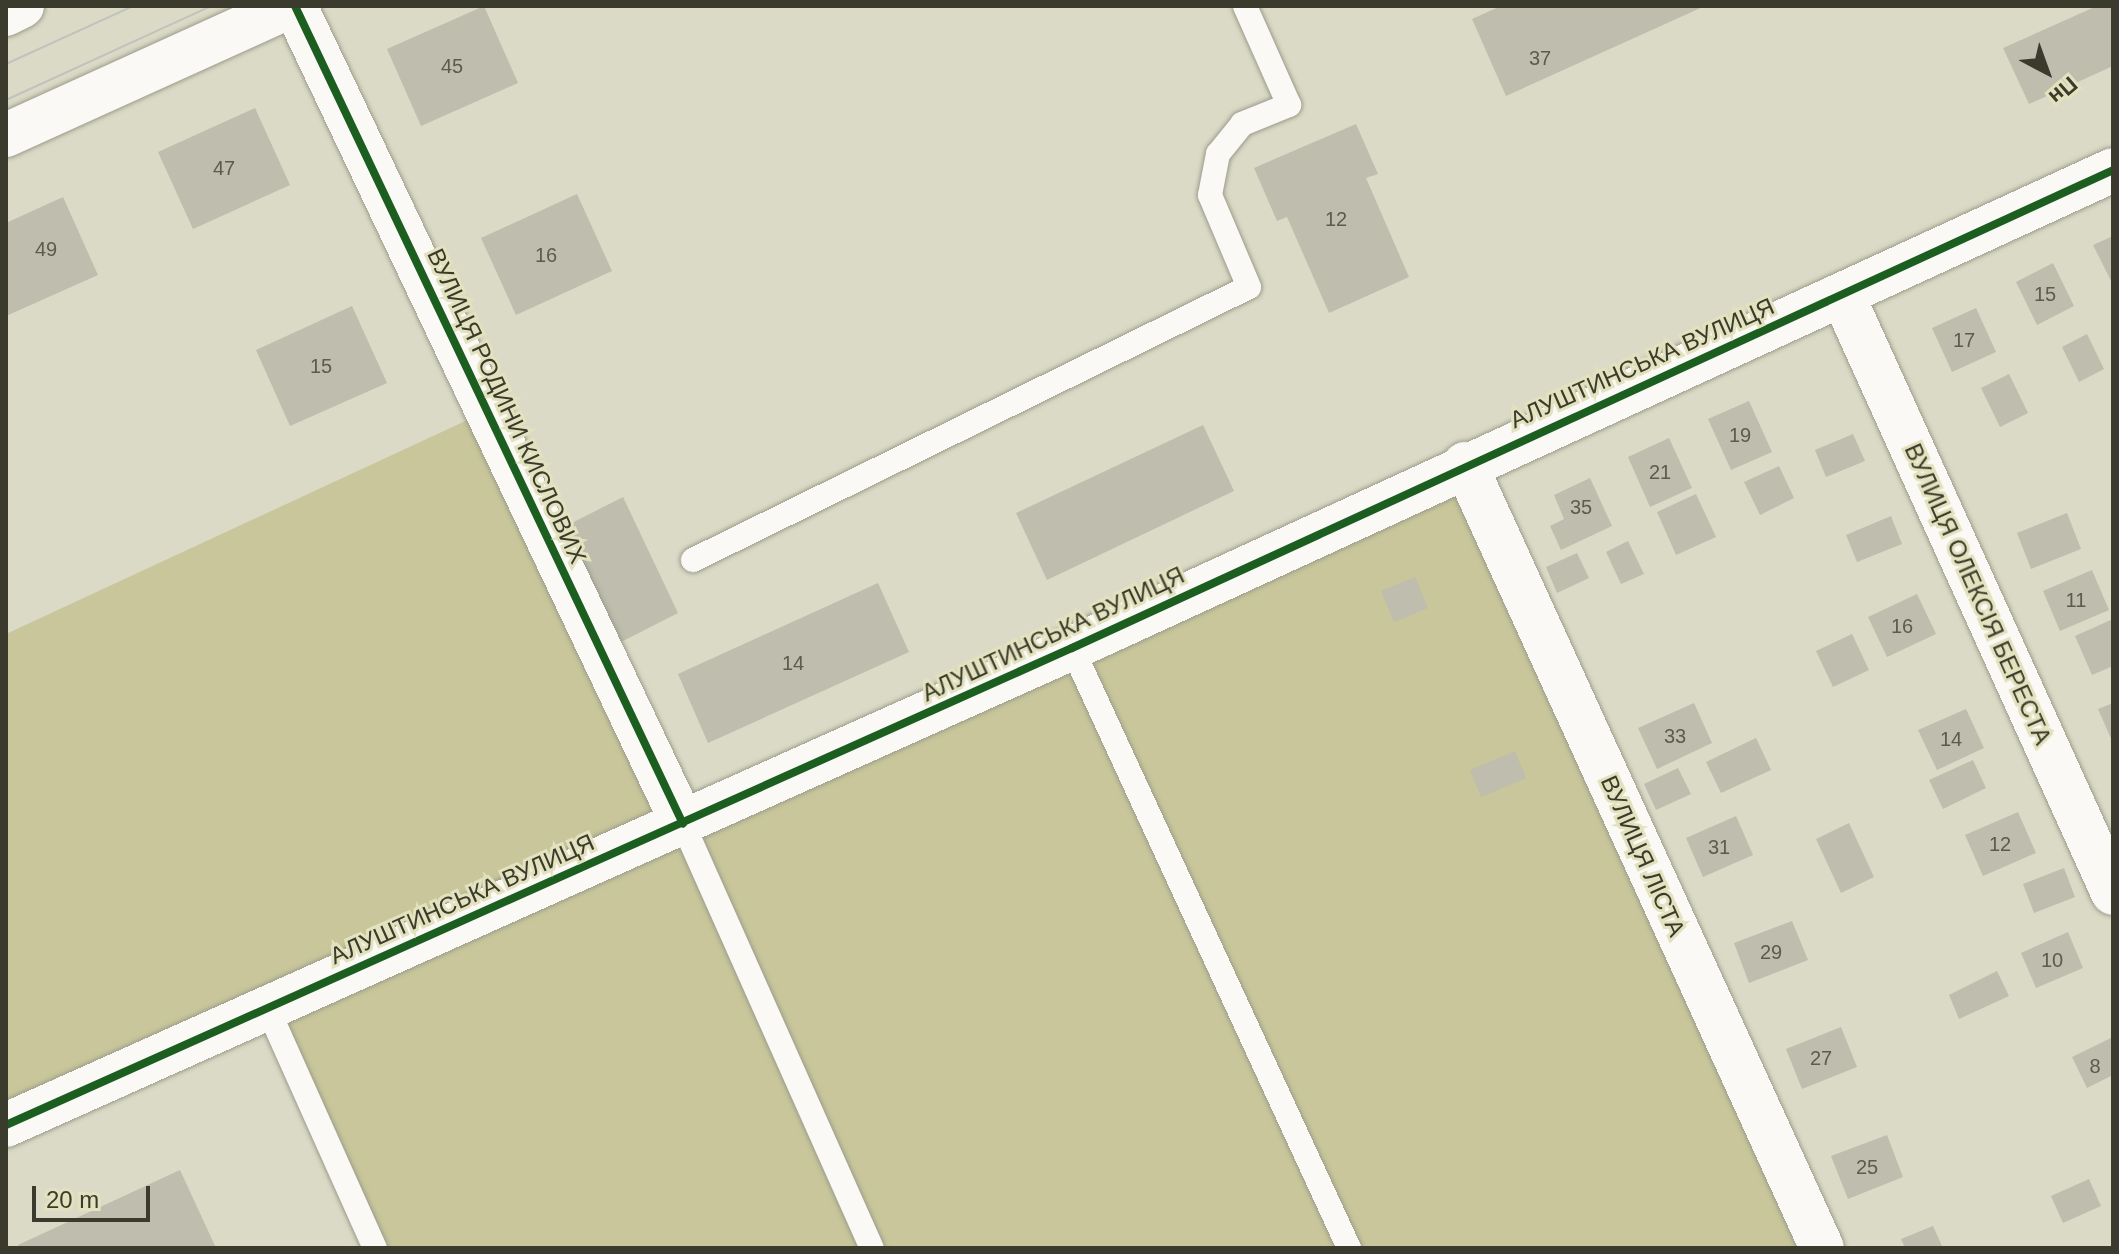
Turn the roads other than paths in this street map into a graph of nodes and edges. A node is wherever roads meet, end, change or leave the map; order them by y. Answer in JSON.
{"nodes":[{"id":1,"x":22,"y":6,"type":"edge"},
{"id":2,"x":292,"y":6,"type":"edge"},
{"id":3,"x":1245,"y":6,"type":"edge"},
{"id":4,"x":6,"y":14,"type":"edge"},
{"id":5,"x":6,"y":135,"type":"edge"},
{"id":6,"x":2113,"y":170,"type":"edge"},
{"id":7,"x":1843,"y":296,"type":"junction"},
{"id":8,"x":1465,"y":464,"type":"junction"},
{"id":9,"x":693,"y":560,"type":"dead end"},
{"id":10,"x":1072,"y":648,"type":"junction"},
{"id":11,"x":683,"y":824,"type":"junction"},
{"id":12,"x":2113,"y":893,"type":"edge"},
{"id":13,"x":267,"y":1007,"type":"junction"},
{"id":14,"x":6,"y":1125,"type":"edge"},
{"id":15,"x":375,"y":1248,"type":"edge"},
{"id":16,"x":872,"y":1248,"type":"edge"},
{"id":17,"x":1349,"y":1248,"type":"edge"},
{"id":18,"x":1822,"y":1248,"type":"edge"}],
"edges":[{"from":1,"to":4,"type":"street"},
{"from":2,"to":5,"type":"street"},
{"from":2,"to":11,"type":"street","name":"ВУЛИЦЯ РОДИНИ КИСЛОВИХ"},
{"from":3,"to":9,"type":"lane"},
{"from":6,"to":7,"type":"street","name":"АЛУШТИНСЬКА ВУЛИЦЯ"},
{"from":7,"to":8,"type":"street","name":"АЛУШТИНСЬКА ВУЛИЦЯ"},
{"from":7,"to":12,"type":"street","name":"ВУЛИЦЯ ОЛЕКСІЯ БЕРЕСТА"},
{"from":8,"to":10,"type":"street","name":"АЛУШТИНСЬКА ВУЛИЦЯ"},
{"from":8,"to":18,"type":"street","name":"ВУЛИЦЯ ЛІСТА"},
{"from":10,"to":11,"type":"street","name":"АЛУШТИНСЬКА ВУЛИЦЯ"},
{"from":10,"to":17,"type":"lane"},
{"from":11,"to":13,"type":"street","name":"АЛУШТИНСЬКА ВУЛИЦЯ"},
{"from":11,"to":16,"type":"lane"},
{"from":13,"to":14,"type":"street","name":"АЛУШТИНСЬКА ВУЛИЦЯ"},
{"from":13,"to":15,"type":"lane"}]}
